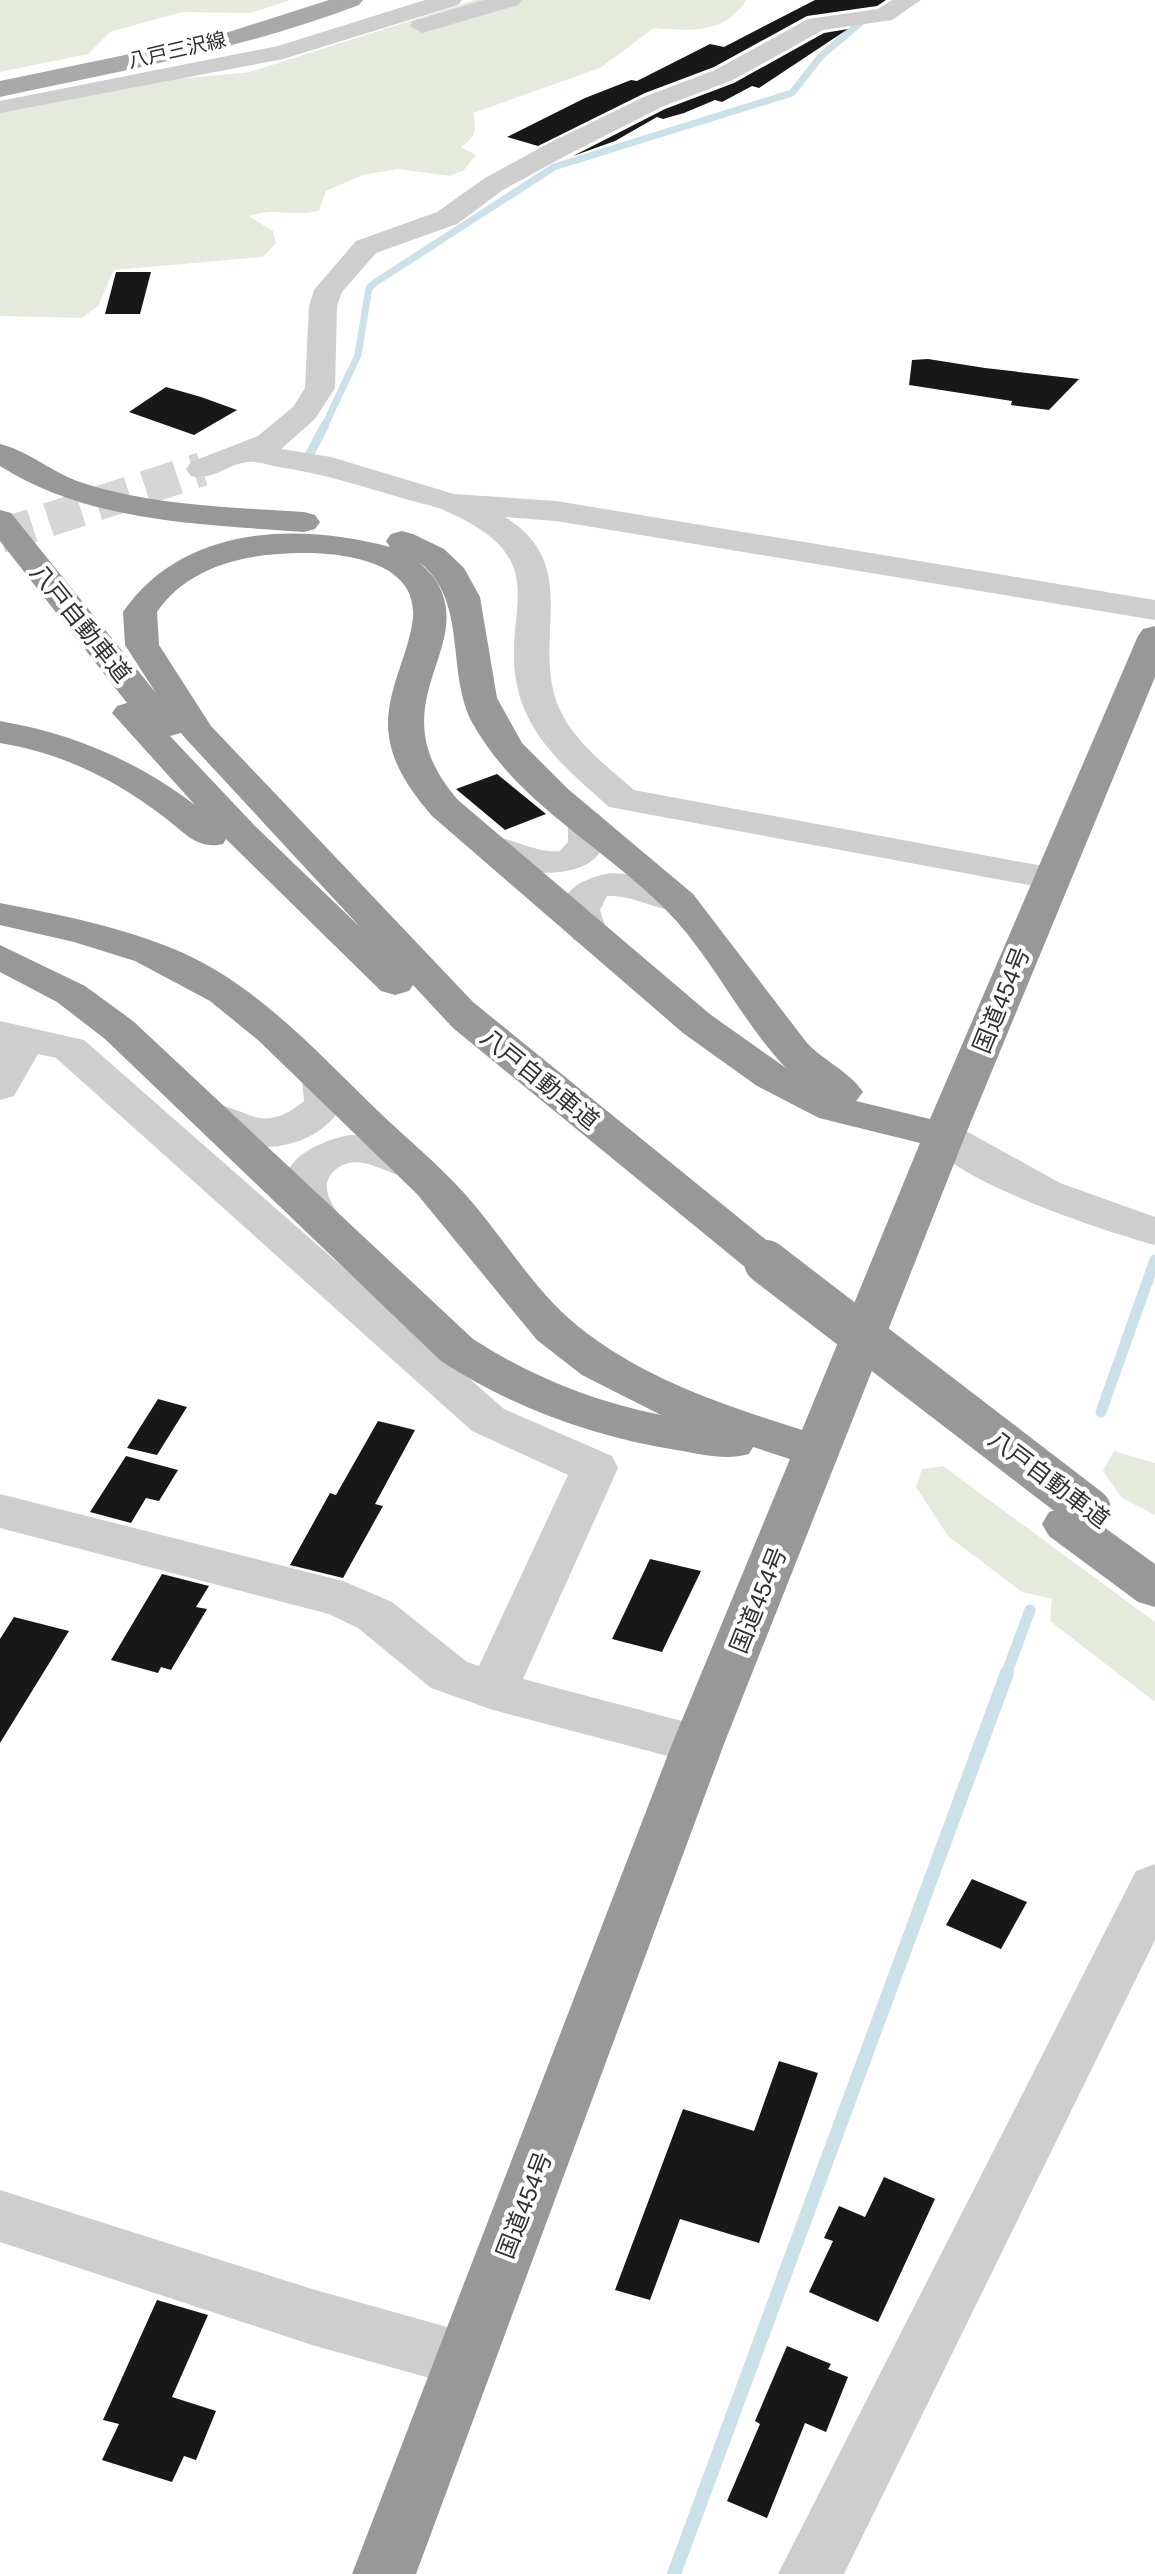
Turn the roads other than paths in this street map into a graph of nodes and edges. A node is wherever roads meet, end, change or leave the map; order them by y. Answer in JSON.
{"nodes":[{"id":1,"x":351,"y":0,"type":"edge"},
{"id":2,"x":450,"y":0,"type":"edge"},
{"id":3,"x":510,"y":0,"type":"edge"},
{"id":4,"x":909,"y":0,"type":"edge"},
{"id":5,"x":283,"y":52,"type":"junction"},
{"id":6,"x":3,"y":98,"type":"edge"},
{"id":7,"x":0,"y":453,"type":"edge"},
{"id":8,"x":249,"y":453,"type":"junction"},
{"id":9,"x":202,"y":469,"type":"tunnel mouth"},
{"id":10,"x":452,"y":503,"type":"junction"},
{"id":11,"x":0,"y":520,"type":"edge"},
{"id":12,"x":0,"y":554,"type":"edge"},
{"id":13,"x":1155,"y":610,"type":"edge"},
{"id":14,"x":1155,"y":636,"type":"edge"},
{"id":15,"x":0,"y":732,"type":"edge"},
{"id":16,"x":586,"y":822,"type":"junction"},
{"id":17,"x":487,"y":845,"type":"junction"},
{"id":18,"x":1051,"y":878,"type":"junction"},
{"id":19,"x":680,"y":902,"type":"junction"},
{"id":20,"x":0,"y":914,"type":"edge"},
{"id":21,"x":588,"y":932,"type":"junction"},
{"id":22,"x":0,"y":957,"type":"edge"},
{"id":23,"x":414,"y":1001,"type":"junction"},
{"id":24,"x":467,"y":1019,"type":"junction"},
{"id":25,"x":13,"y":1036,"type":"edge"},
{"id":26,"x":322,"y":1080,"type":"junction"},
{"id":27,"x":0,"y":1087,"type":"edge"},
{"id":28,"x":210,"y":1116,"type":"junction"},
{"id":29,"x":944,"y":1136,"type":"junction"},
{"id":30,"x":413,"y":1168,"type":"junction"},
{"id":31,"x":323,"y":1223,"type":"junction"},
{"id":32,"x":1155,"y":1231,"type":"edge"},
{"id":33,"x":758,"y":1271,"type":"junction"},
{"id":34,"x":819,"y":1452,"type":"junction"},
{"id":35,"x":0,"y":1511,"type":"edge"},
{"id":36,"x":1078,"y":1517,"type":"junction"},
{"id":37,"x":1155,"y":1556,"type":"edge"},
{"id":38,"x":1155,"y":1589,"type":"edge"},
{"id":39,"x":493,"y":1691,"type":"junction"},
{"id":40,"x":698,"y":1744,"type":"junction"},
{"id":41,"x":1155,"y":1886,"type":"edge"},
{"id":42,"x":0,"y":2216,"type":"edge"},
{"id":43,"x":465,"y":2360,"type":"junction"},
{"id":44,"x":384,"y":2574,"type":"edge"},
{"id":45,"x":810,"y":2574,"type":"edge"}],
"edges":[{"from":1,"to":6,"type":"main road","name":"八戸三沢線"},
{"from":2,"to":5,"type":"street"},
{"from":3,"to":5,"type":"street"},
{"from":4,"to":8,"type":"street"},
{"from":5,"to":6,"type":"street"},
{"from":7,"to":16,"type":"highway"},
{"from":8,"to":9,"type":"street"},
{"from":8,"to":10,"type":"street"},
{"from":10,"to":13,"type":"street"},
{"from":10,"to":18,"type":"street"},
{"from":11,"to":24,"type":"highway","name":"八戸自動車道"},
{"from":12,"to":23,"type":"highway","name":"八戸自動車道"},
{"from":14,"to":18,"type":"highway","name":"国道454号"},
{"from":15,"to":23,"type":"highway"},
{"from":16,"to":17,"type":"street"},
{"from":16,"to":19,"type":"highway"},
{"from":17,"to":21,"type":"highway"},
{"from":17,"to":24,"type":"highway"},
{"from":18,"to":29,"type":"highway","name":"国道454号"},
{"from":19,"to":21,"type":"street"},
{"from":19,"to":29,"type":"highway"},
{"from":20,"to":26,"type":"highway"},
{"from":21,"to":29,"type":"highway"},
{"from":22,"to":28,"type":"highway"},
{"from":23,"to":33,"type":"highway","name":"八戸自動車道"},
{"from":24,"to":33,"type":"highway","name":"八戸自動車道"},
{"from":25,"to":27,"type":"street"},
{"from":25,"to":39,"type":"street"},
{"from":26,"to":28,"type":"street"},
{"from":26,"to":30,"type":"highway"},
{"from":28,"to":31,"type":"highway"},
{"from":29,"to":32,"type":"street"},
{"from":29,"to":34,"type":"highway","name":"国道454号"},
{"from":30,"to":31,"type":"street"},
{"from":30,"to":34,"type":"highway"},
{"from":31,"to":34,"type":"highway"},
{"from":33,"to":36,"type":"highway","name":"八戸自動車道"},
{"from":34,"to":40,"type":"highway","name":"国道454号"},
{"from":35,"to":39,"type":"street"},
{"from":36,"to":37,"type":"highway","name":"八戸自動車道"},
{"from":36,"to":38,"type":"highway","name":"八戸自動車道"},
{"from":39,"to":40,"type":"street"},
{"from":40,"to":43,"type":"highway","name":"国道454号"},
{"from":41,"to":45,"type":"street"},
{"from":42,"to":43,"type":"street"},
{"from":43,"to":44,"type":"highway","name":"国道454号"}]}
